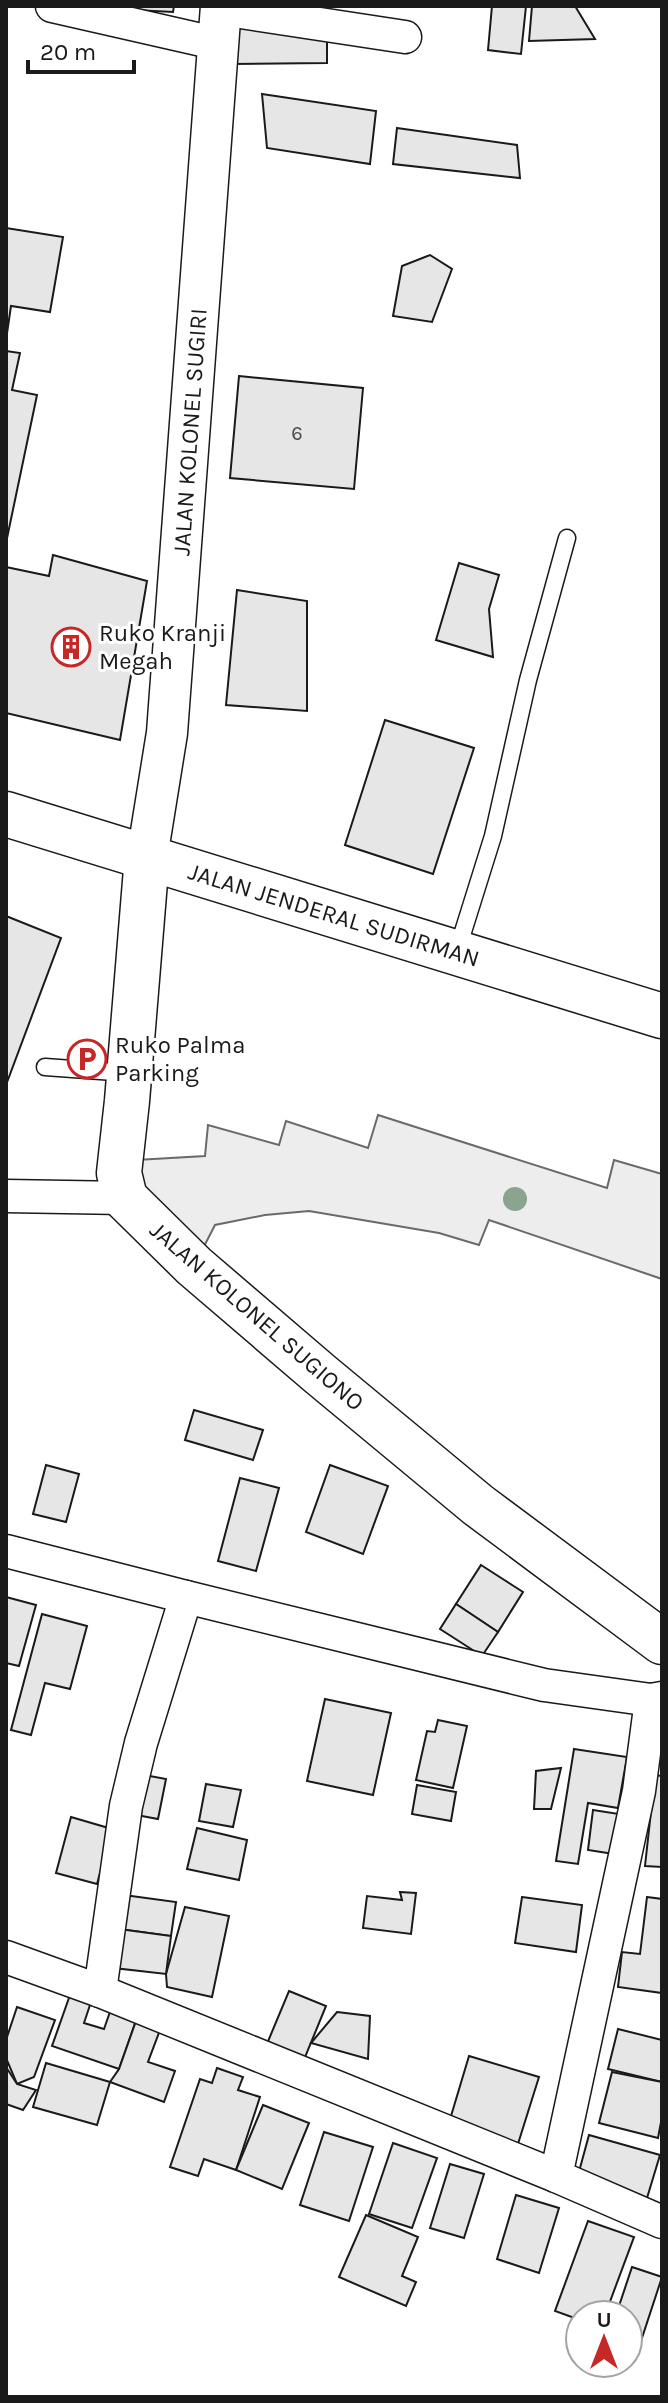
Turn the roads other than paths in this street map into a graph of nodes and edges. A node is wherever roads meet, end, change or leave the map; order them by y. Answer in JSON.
{"nodes":[{"id":1,"x":52,"y":6,"type":"edge"},
{"id":2,"x":220,"y":20,"type":"edge"},
{"id":3,"x":405,"y":37,"type":"dead end"},
{"id":4,"x":567,"y":538,"type":"dead end"},
{"id":5,"x":6,"y":814,"type":"edge"},
{"id":6,"x":147,"y":857,"type":"junction"},
{"id":7,"x":456,"y":952,"type":"junction"},
{"id":8,"x":662,"y":1016,"type":"edge"},
{"id":9,"x":45,"y":1067,"type":"dead end"},
{"id":10,"x":130,"y":1073,"type":"junction"},
{"id":11,"x":6,"y":1196,"type":"edge"},
{"id":12,"x":125,"y":1198,"type":"junction"},
{"id":13,"x":6,"y":1551,"type":"edge"},
{"id":14,"x":186,"y":1597,"type":"junction"},
{"id":15,"x":662,"y":1642,"type":"edge"},
{"id":16,"x":656,"y":1699,"type":"edge"},
{"id":17,"x":6,"y":1957,"type":"edge"},
{"id":18,"x":100,"y":1991,"type":"junction"},
{"id":19,"x":556,"y":2176,"type":"junction"},
{"id":20,"x":662,"y":2222,"type":"edge"}],
"edges":[{"from":1,"to":2,"type":"street"},
{"from":2,"to":3,"type":"street"},
{"from":2,"to":6,"type":"street","name":"JALAN KOLONEL SUGIRI"},
{"from":4,"to":7,"type":"lane"},
{"from":5,"to":6,"type":"main road","name":"JALAN JENDERAL SUDIRMAN"},
{"from":6,"to":7,"type":"main road","name":"JALAN JENDERAL SUDIRMAN"},
{"from":6,"to":10,"type":"main road"},
{"from":7,"to":8,"type":"main road","name":"JALAN JENDERAL SUDIRMAN"},
{"from":9,"to":10,"type":"lane"},
{"from":10,"to":12,"type":"main road"},
{"from":11,"to":12,"type":"street"},
{"from":12,"to":15,"type":"main road","name":"JALAN KOLONEL SUGIONO"},
{"from":13,"to":14,"type":"street"},
{"from":14,"to":16,"type":"street"},
{"from":14,"to":18,"type":"street"},
{"from":16,"to":19,"type":"street"},
{"from":17,"to":18,"type":"street"},
{"from":18,"to":19,"type":"street"},
{"from":19,"to":20,"type":"street"}]}
